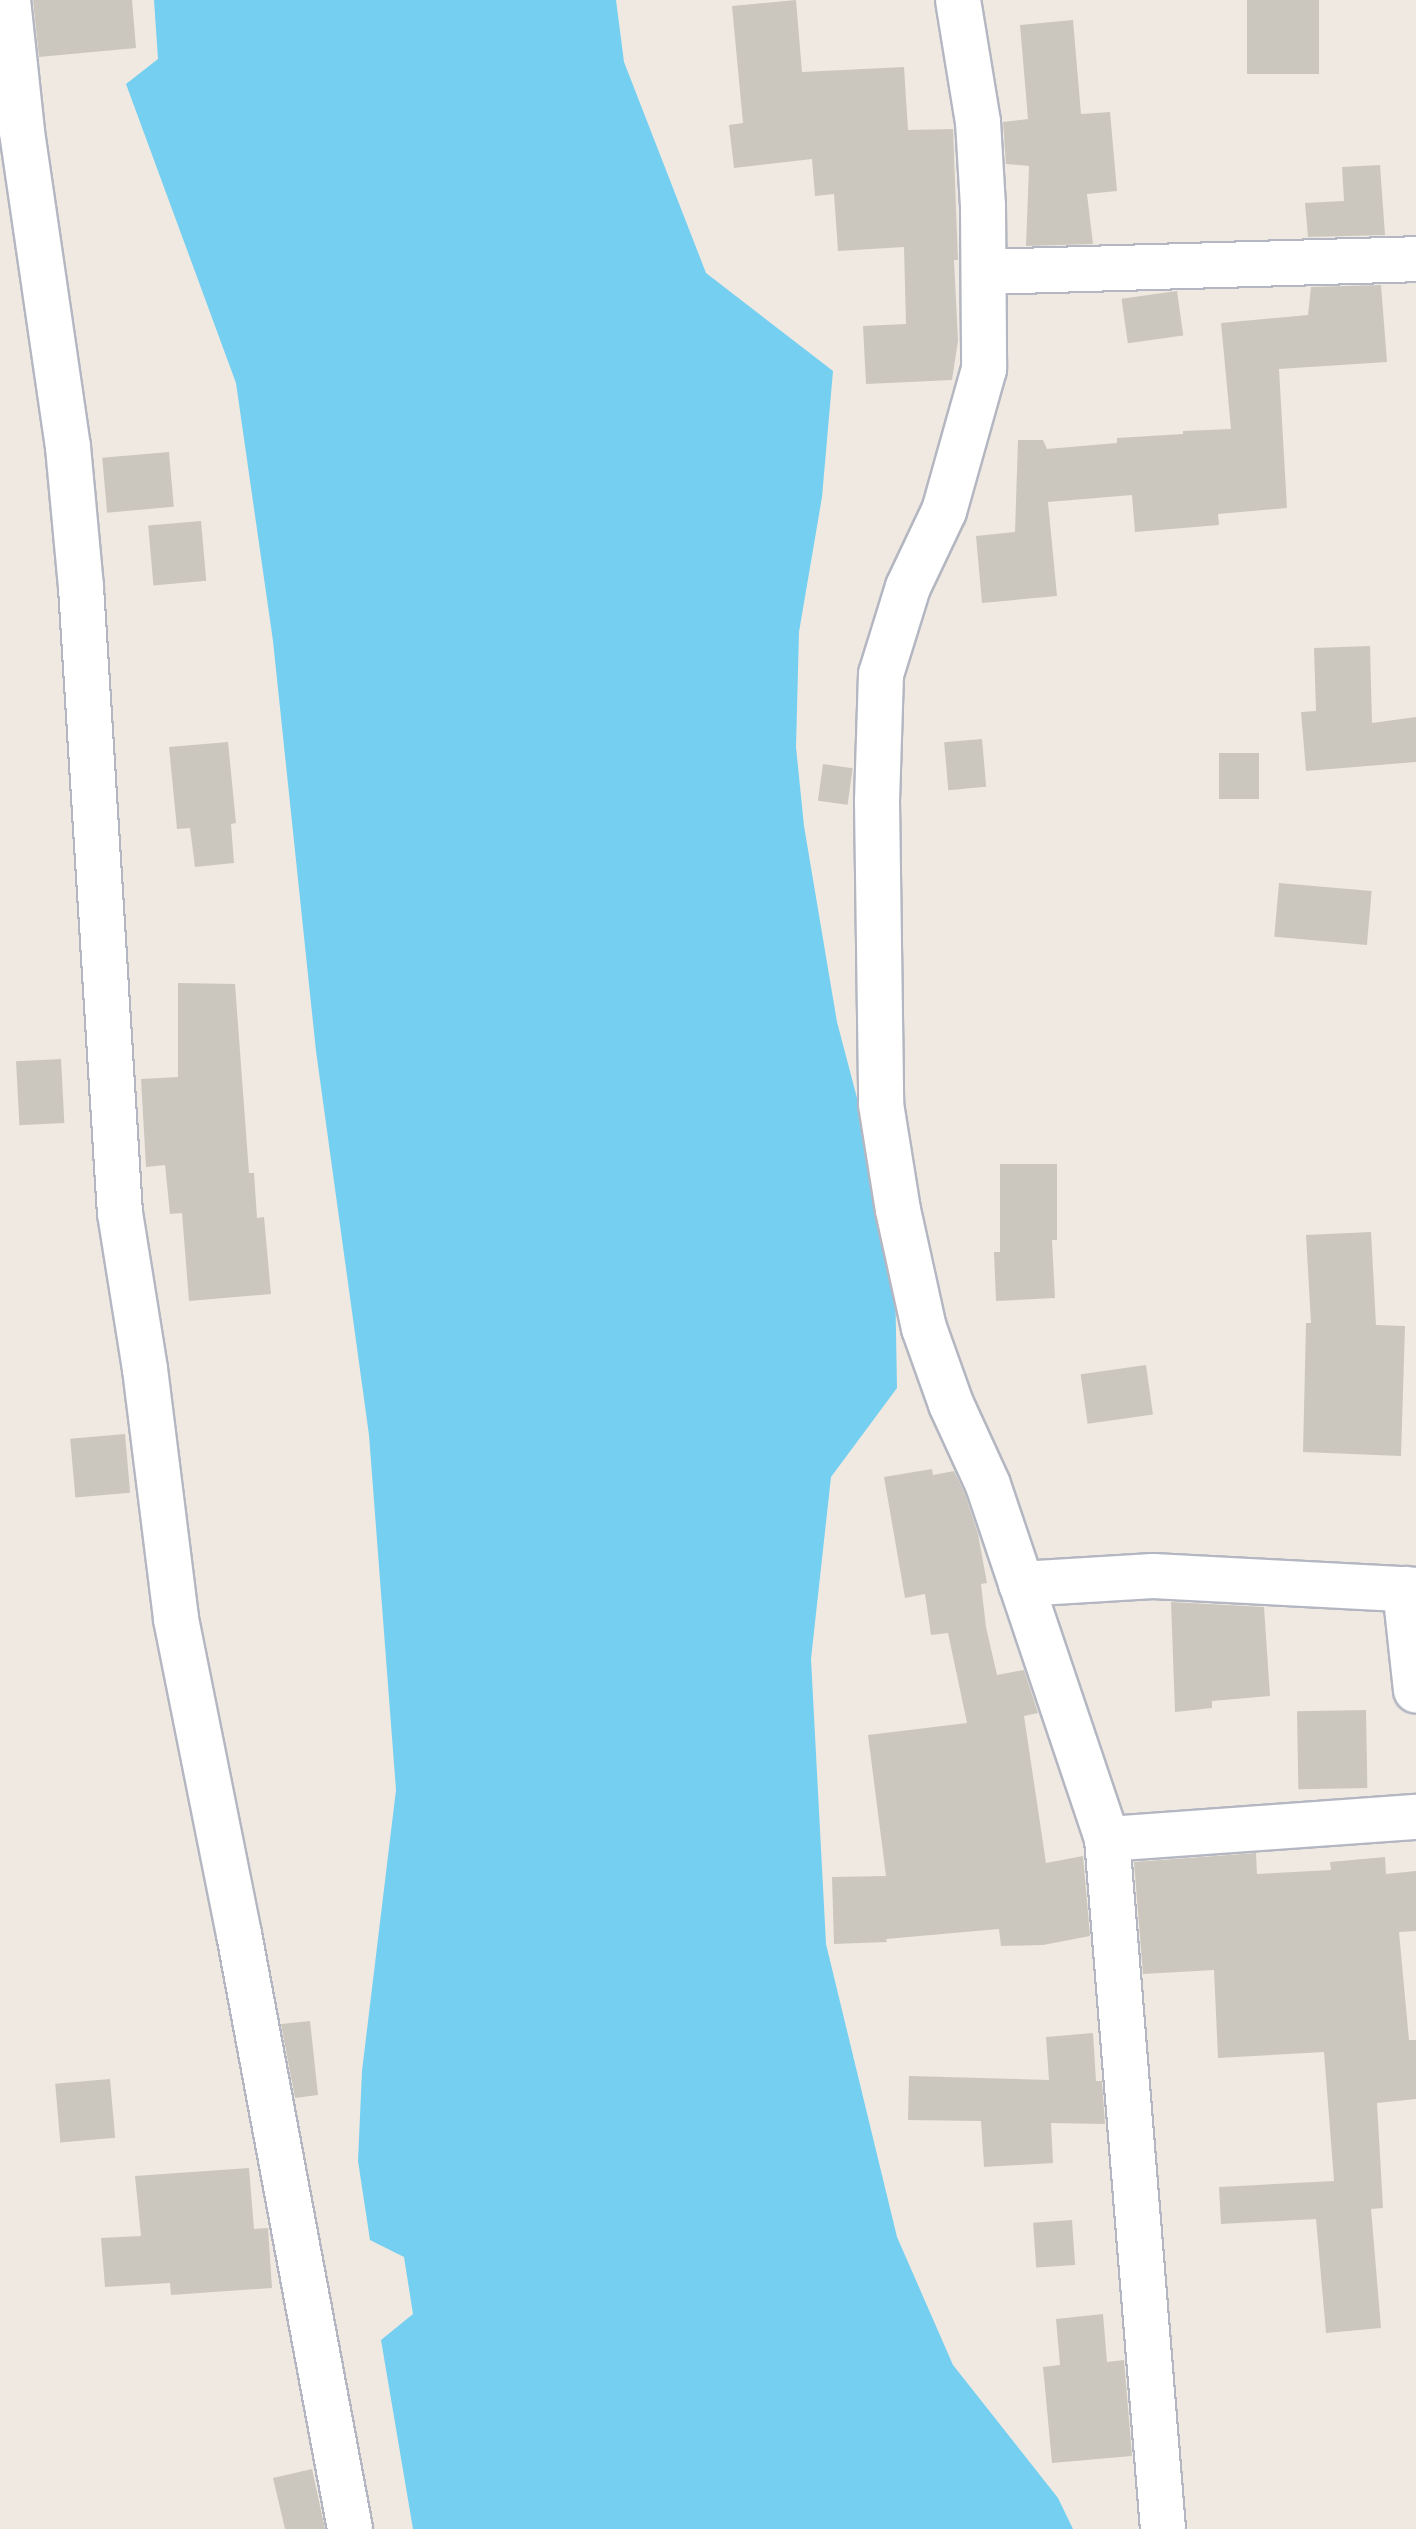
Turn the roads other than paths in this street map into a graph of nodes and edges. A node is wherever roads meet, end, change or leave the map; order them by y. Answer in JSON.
{"nodes":[{"id":1,"x":8,"y":0,"type":"edge"},
{"id":2,"x":958,"y":0,"type":"edge"},
{"id":3,"x":11,"y":133,"type":"edge"},
{"id":4,"x":1416,"y":259,"type":"edge"},
{"id":5,"x":984,"y":272,"type":"junction"},
{"id":6,"x":1021,"y":1584,"type":"junction"},
{"id":7,"x":1410,"y":1590,"type":"edge"},
{"id":8,"x":1416,"y":1690,"type":"edge"},
{"id":9,"x":1416,"y":1817,"type":"edge"},
{"id":10,"x":1107,"y":1839,"type":"junction"},
{"id":11,"x":350,"y":2529,"type":"edge"},
{"id":12,"x":1163,"y":2529,"type":"edge"}],
"edges":[{"from":1,"to":3,"type":"street"},
{"from":2,"to":5,"type":"street"},
{"from":3,"to":11,"type":"street"},
{"from":4,"to":5,"type":"street"},
{"from":5,"to":6,"type":"street"},
{"from":6,"to":7,"type":"street"},
{"from":6,"to":10,"type":"street"},
{"from":7,"to":8,"type":"street"},
{"from":9,"to":10,"type":"street"},
{"from":10,"to":12,"type":"street"}]}
